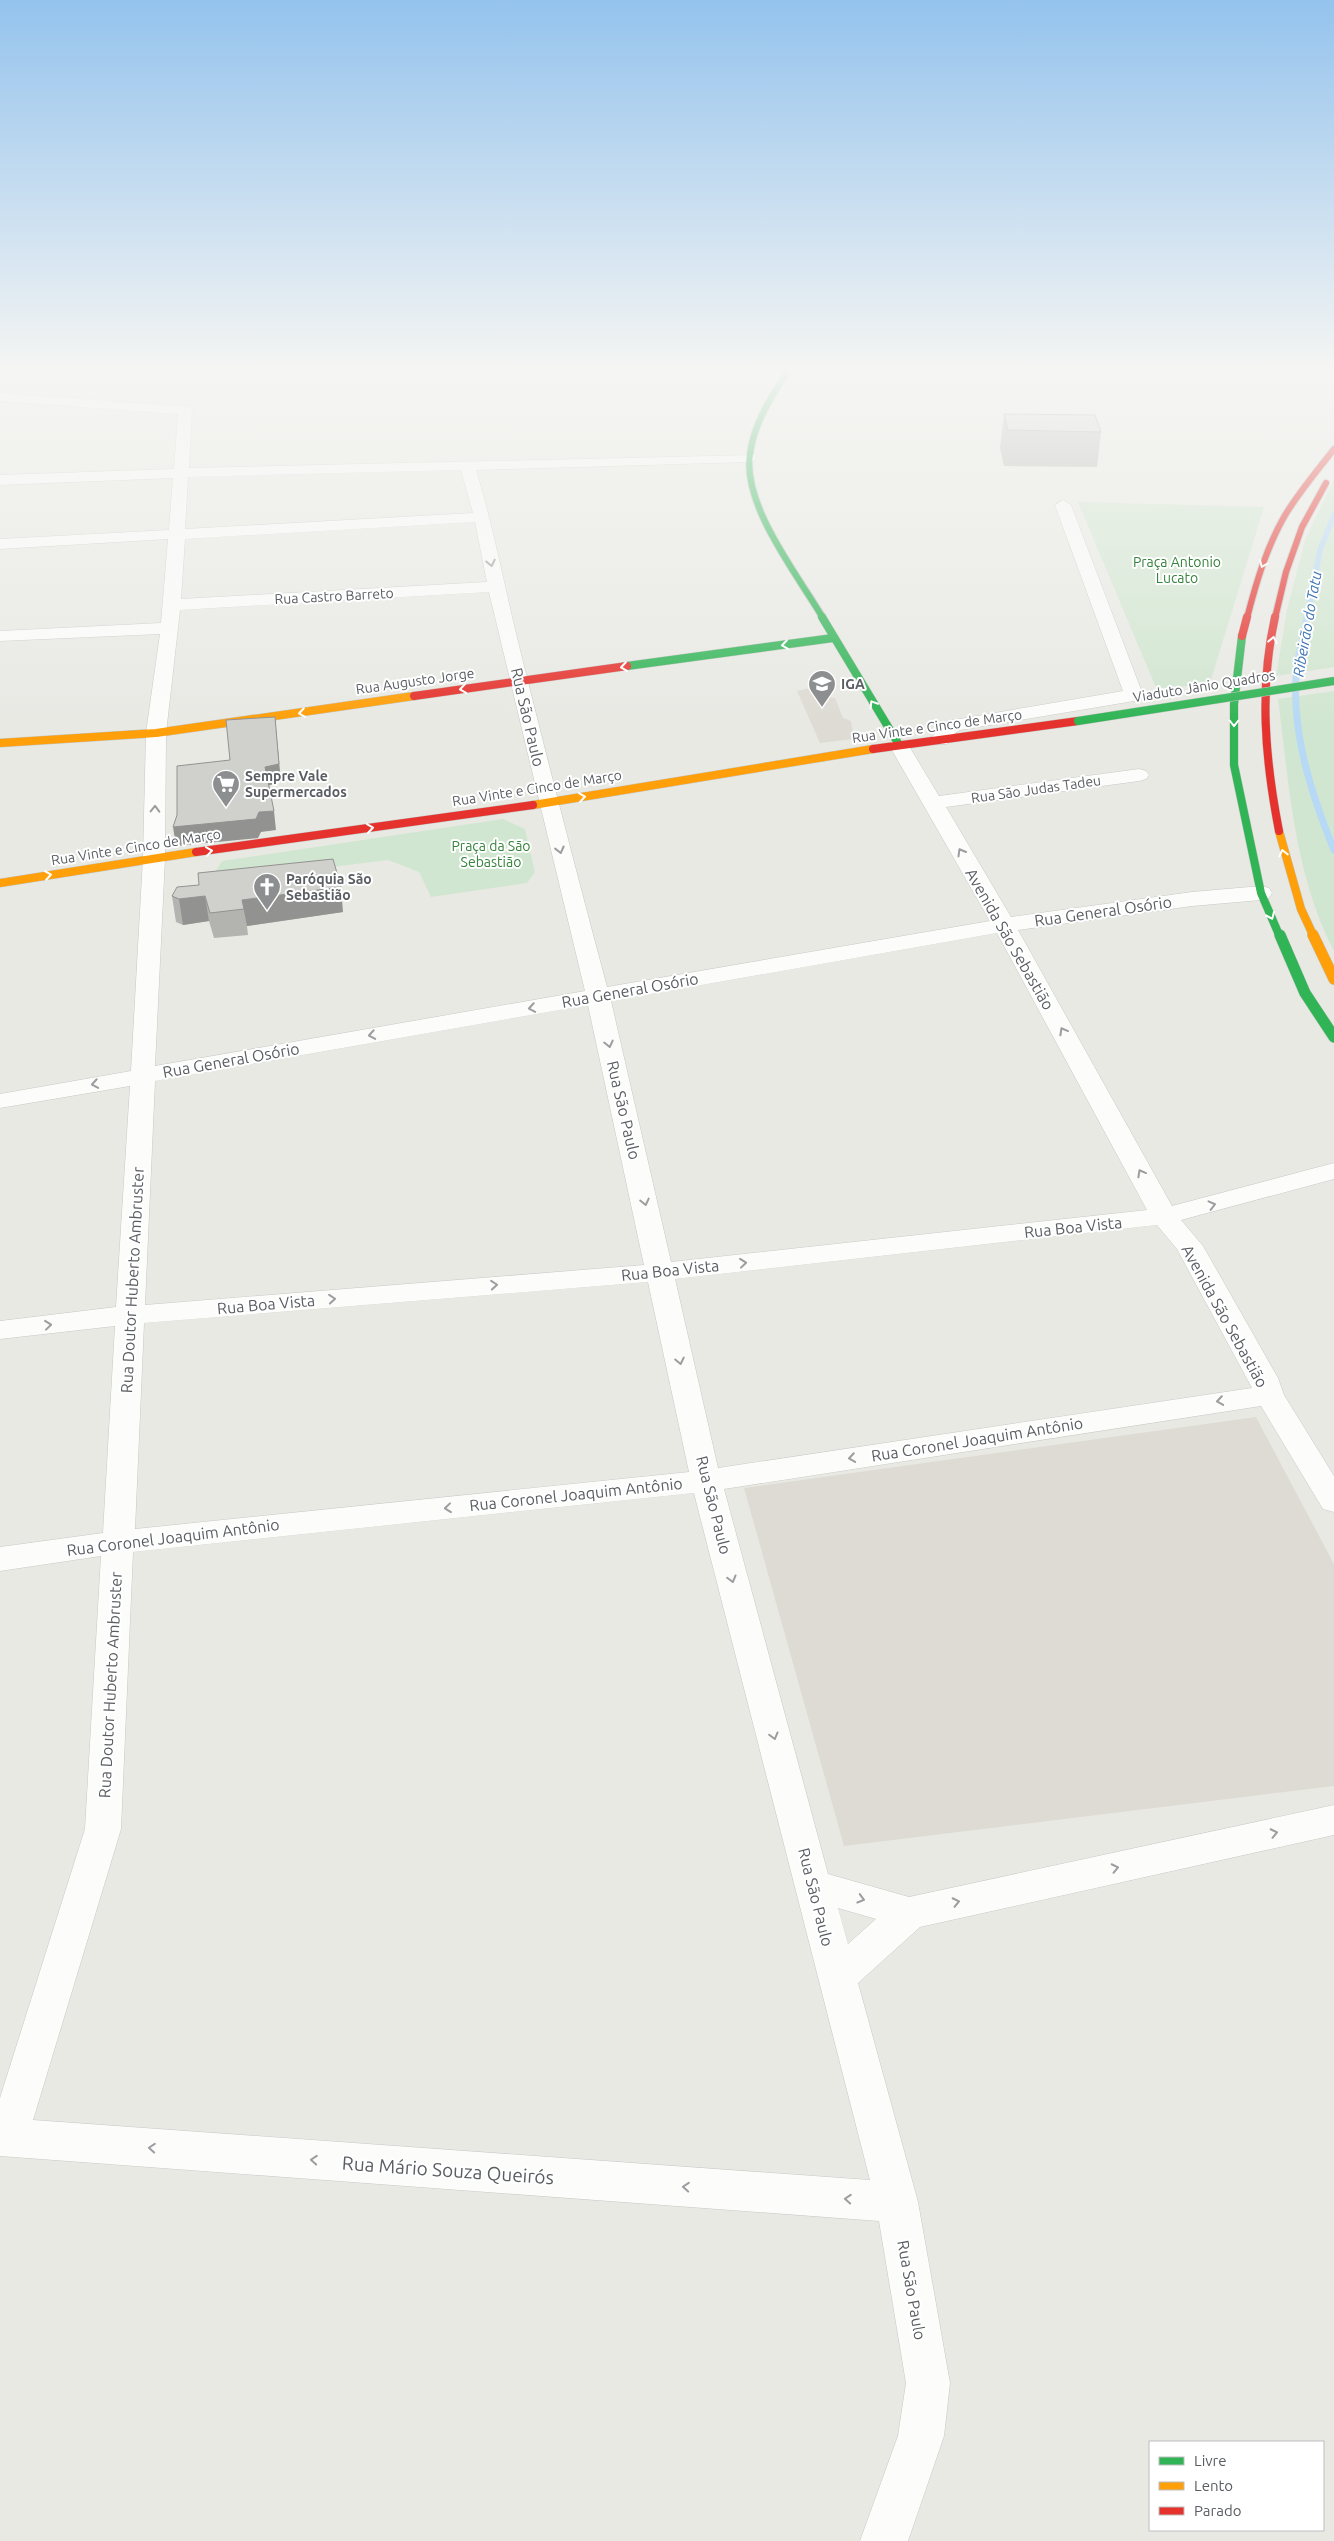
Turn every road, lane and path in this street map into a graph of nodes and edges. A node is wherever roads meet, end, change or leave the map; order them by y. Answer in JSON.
{"nodes":[{"id":1,"x":178,"y":487,"type":"edge"},
{"id":2,"x":473,"y":487,"type":"edge"},
{"id":3,"x":751,"y":487,"type":"edge"},
{"id":4,"x":1304,"y":487,"type":"edge"},
{"id":5,"x":1323,"y":487,"type":"edge"},
{"id":6,"x":1063,"y":505,"type":"dead end"},
{"id":7,"x":482,"y":517,"type":"junction"},
{"id":8,"x":176,"y":534,"type":"junction"},
{"id":9,"x":0,"y":544,"type":"edge"},
{"id":10,"x":496,"y":587,"type":"junction"},
{"id":11,"x":172,"y":605,"type":"junction"},
{"id":12,"x":169,"y":628,"type":"junction"},
{"id":13,"x":0,"y":636,"type":"edge"},
{"id":14,"x":833,"y":638,"type":"junction"},
{"id":15,"x":519,"y":681,"type":"junction"},
{"id":16,"x":1334,"y":681,"type":"edge"},
{"id":17,"x":1078,"y":721,"type":"joint"},
{"id":18,"x":156,"y":733,"type":"junction"},
{"id":19,"x":940,"y":740,"type":"junction"},
{"id":20,"x":0,"y":743,"type":"edge"},
{"id":21,"x":899,"y":745,"type":"junction"},
{"id":22,"x":1139,"y":774,"type":"dead end"},
{"id":23,"x":548,"y":803,"type":"junction"},
{"id":24,"x":933,"y":803,"type":"junction"},
{"id":25,"x":154,"y":858,"type":"junction"},
{"id":26,"x":0,"y":883,"type":"edge"},
{"id":27,"x":1268,"y":895,"type":"junction"},
{"id":28,"x":1287,"y":906,"type":"dead end"},
{"id":29,"x":1003,"y":925,"type":"junction"},
{"id":30,"x":1313,"y":943,"type":"junction"},
{"id":31,"x":1334,"y":979,"type":"edge"},
{"id":32,"x":598,"y":996,"type":"junction"},
{"id":33,"x":1334,"y":1037,"type":"edge"},
{"id":34,"x":143,"y":1076,"type":"junction"},
{"id":35,"x":0,"y":1101,"type":"edge"},
{"id":36,"x":1334,"y":1171,"type":"edge"},
{"id":37,"x":1164,"y":1216,"type":"junction"},
{"id":38,"x":661,"y":1272,"type":"junction"},
{"id":39,"x":130,"y":1315,"type":"junction"},
{"id":40,"x":0,"y":1330,"type":"edge"},
{"id":41,"x":1269,"y":1395,"type":"junction"},
{"id":42,"x":706,"y":1481,"type":"junction"},
{"id":43,"x":1334,"y":1500,"type":"edge"},
{"id":44,"x":118,"y":1542,"type":"junction"},
{"id":45,"x":0,"y":1559,"type":"edge"},
{"id":46,"x":1334,"y":1820,"type":"edge"},
{"id":47,"x":814,"y":1886,"type":"junction"},
{"id":48,"x":909,"y":1913,"type":"junction"},
{"id":49,"x":837,"y":1978,"type":"junction"},
{"id":50,"x":4,"y":2137,"type":"edge"},
{"id":51,"x":896,"y":2202,"type":"junction"},
{"id":52,"x":884,"y":2541,"type":"edge"}],
"edges":[{"from":1,"to":8,"type":"street","name":"Rua Doutor Huberto Ambruster"},
{"from":2,"to":7,"type":"street","name":"Rua São Paulo"},
{"from":3,"to":14,"type":"main road","name":"Avenida São Sebastião"},
{"from":4,"to":27,"type":"main road","one_way":true},
{"from":30,"to":5,"type":"main road","one_way":true},
{"from":6,"to":19,"type":"street"},
{"from":7,"to":8,"type":"street"},
{"from":7,"to":10,"type":"street","name":"Rua São Paulo","one_way":true},
{"from":8,"to":9,"type":"street"},
{"from":8,"to":11,"type":"street","name":"Rua Doutor Huberto Ambruster"},
{"from":10,"to":11,"type":"street","name":"Rua Castro Barreto"},
{"from":10,"to":15,"type":"street","name":"Rua São Paulo"},
{"from":11,"to":12,"type":"street","name":"Rua Doutor Huberto Ambruster"},
{"from":12,"to":13,"type":"street"},
{"from":12,"to":18,"type":"street","name":"Rua Doutor Huberto Ambruster"},
{"from":14,"to":15,"type":"main road","name":"Rua Augusto Jorge","one_way":true},
{"from":21,"to":14,"type":"main road","name":"Avenida São Sebastião","one_way":true},
{"from":15,"to":18,"type":"main road","name":"Rua Augusto Jorge","one_way":true},
{"from":15,"to":23,"type":"street","name":"Rua São Paulo"},
{"from":16,"to":17,"type":"main road","name":"Viaduto Jânio Quadros","bridge":true},
{"from":17,"to":19,"type":"main road","name":"Rua Vinte e Cinco de Março"},
{"from":18,"to":20,"type":"main road","name":"Rua Augusto Jorge"},
{"from":25,"to":18,"type":"street","name":"Rua Doutor Huberto Ambruster","one_way":true},
{"from":19,"to":21,"type":"main road","name":"Rua Vinte e Cinco de Março"},
{"from":23,"to":21,"type":"main road","name":"Rua Vinte e Cinco de Março","one_way":true},
{"from":21,"to":24,"type":"street","name":"Avenida São Sebastião"},
{"from":22,"to":24,"type":"street","name":"Rua São Judas Tadeu"},
{"from":25,"to":23,"type":"main road","name":"Rua Vinte e Cinco de Março","one_way":true},
{"from":23,"to":32,"type":"street","name":"Rua São Paulo","one_way":true},
{"from":29,"to":24,"type":"street","name":"Avenida São Sebastião","one_way":true},
{"from":26,"to":25,"type":"main road","name":"Rua Vinte e Cinco de Março","one_way":true},
{"from":25,"to":34,"type":"street","name":"Rua Doutor Huberto Ambruster"},
{"from":27,"to":29,"type":"street","name":"Rua General Osório"},
{"from":27,"to":33,"type":"main road","one_way":true},
{"from":28,"to":30,"type":"main road"},
{"from":29,"to":32,"type":"street","name":"Rua General Osório"},
{"from":37,"to":29,"type":"street","name":"Avenida São Sebastião","one_way":true},
{"from":30,"to":31,"type":"main road"},
{"from":32,"to":34,"type":"street","name":"Rua General Osório","one_way":true},
{"from":32,"to":38,"type":"street","name":"Rua São Paulo","one_way":true},
{"from":34,"to":35,"type":"street","name":"Rua General Osório","one_way":true},
{"from":34,"to":39,"type":"street","name":"Rua Doutor Huberto Ambruster"},
{"from":37,"to":36,"type":"street","name":"Rua Boa Vista","one_way":true},
{"from":38,"to":37,"type":"street","name":"Rua Boa Vista","one_way":true},
{"from":37,"to":41,"type":"street","name":"Avenida São Sebastião"},
{"from":39,"to":38,"type":"street","name":"Rua Boa Vista","one_way":true},
{"from":38,"to":42,"type":"street","name":"Rua São Paulo","one_way":true},
{"from":40,"to":39,"type":"street","name":"Rua Boa Vista","one_way":true},
{"from":39,"to":44,"type":"street","name":"Rua Doutor Huberto Ambruster"},
{"from":41,"to":42,"type":"street","name":"Rua Coronel Joaquim Antônio","one_way":true},
{"from":41,"to":43,"type":"street","name":"Avenida São Sebastião"},
{"from":42,"to":44,"type":"street","name":"Rua Coronel Joaquim Antônio","one_way":true},
{"from":42,"to":47,"type":"street","name":"Rua São Paulo","one_way":true},
{"from":44,"to":45,"type":"street","name":"Rua Coronel Joaquim Antônio"},
{"from":44,"to":50,"type":"street","name":"Rua Doutor Huberto Ambruster"},
{"from":48,"to":46,"type":"street","one_way":true},
{"from":47,"to":48,"type":"street","one_way":true},
{"from":47,"to":49,"type":"street","name":"Rua São Paulo"},
{"from":48,"to":49,"type":"street"},
{"from":49,"to":51,"type":"street","name":"Rua São Paulo"},
{"from":51,"to":50,"type":"street","name":"Rua Mário Souza Queirós","one_way":true},
{"from":51,"to":52,"type":"street","name":"Rua São Paulo"}]}
